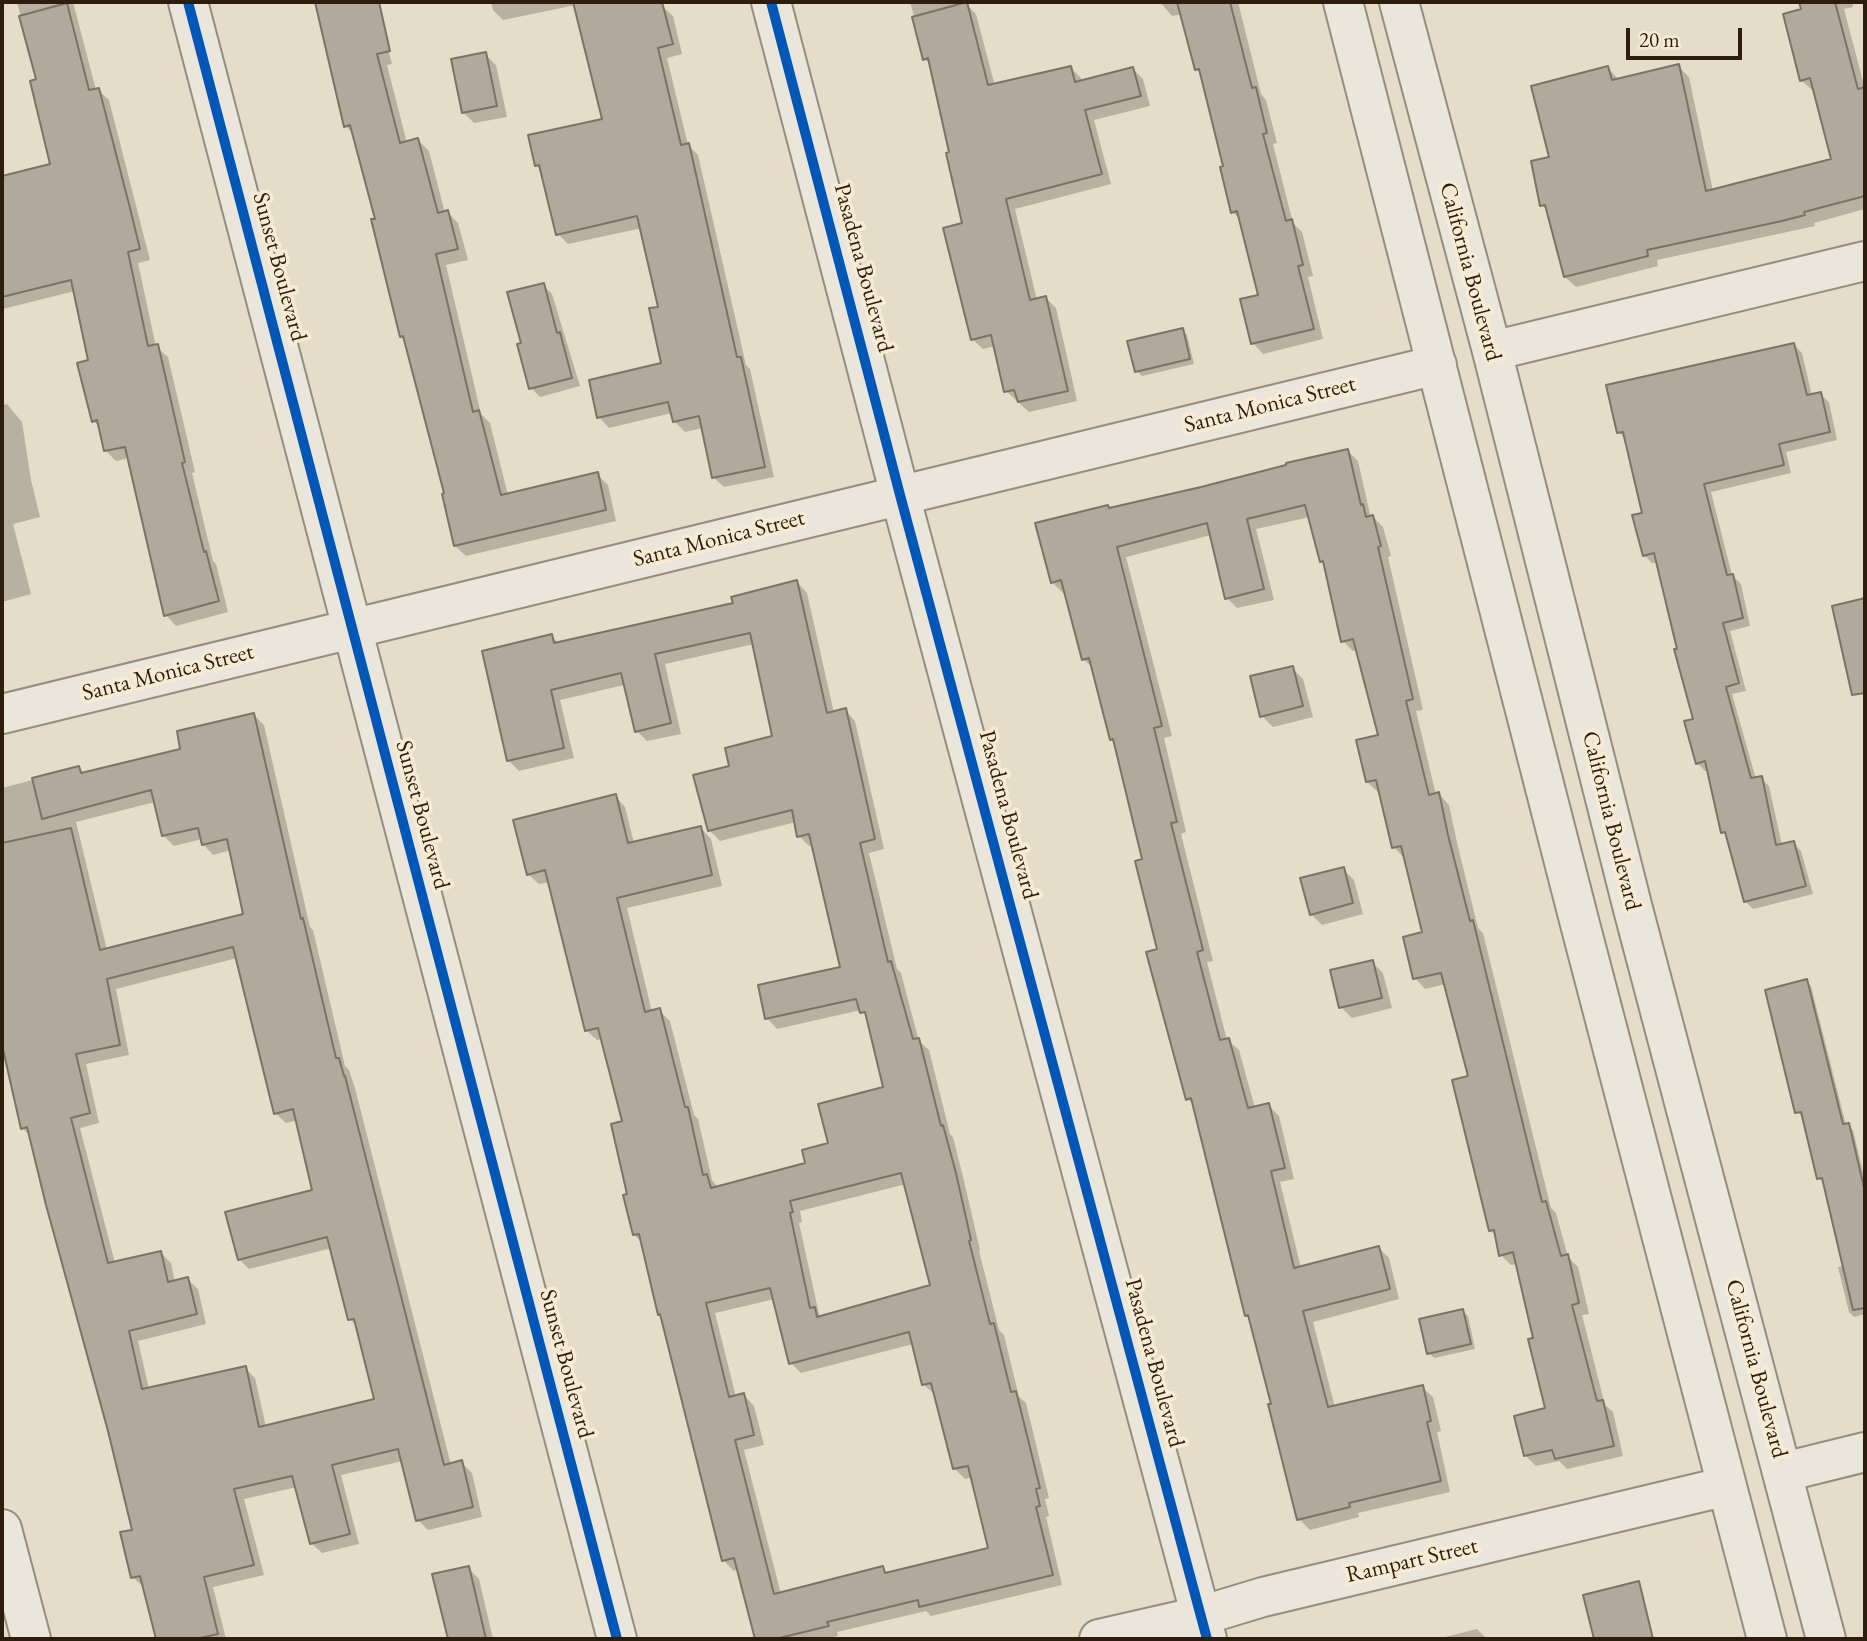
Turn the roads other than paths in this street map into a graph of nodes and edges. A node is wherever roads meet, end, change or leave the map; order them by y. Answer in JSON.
{"nodes":[{"id":1,"x":188,"y":2,"type":"edge"},
{"id":2,"x":771,"y":2,"type":"edge"},
{"id":3,"x":1343,"y":2,"type":"edge"},
{"id":4,"x":1399,"y":2,"type":"edge"},
{"id":5,"x":1865,"y":261,"type":"edge"},
{"id":6,"x":1492,"y":351,"type":"junction"},
{"id":7,"x":1437,"y":365,"type":"junction"},
{"id":8,"x":900,"y":495,"type":"junction"},
{"id":9,"x":352,"y":628,"type":"junction"},
{"id":10,"x":2,"y":714,"type":"edge"},
{"id":11,"x":1633,"y":909,"type":"junction"},
{"id":12,"x":1580,"y":924,"type":"junction"},
{"id":13,"x":1865,"y":1452,"type":"edge"},
{"id":14,"x":1784,"y":1472,"type":"junction"},
{"id":15,"x":1727,"y":1486,"type":"junction"},
{"id":16,"x":2,"y":1529,"type":"edge"},
{"id":17,"x":1203,"y":1628,"type":"edge"},
{"id":18,"x":31,"y":1639,"type":"edge"},
{"id":19,"x":617,"y":1639,"type":"edge"},
{"id":20,"x":1098,"y":1639,"type":"edge"},
{"id":21,"x":1767,"y":1639,"type":"edge"},
{"id":22,"x":1826,"y":1639,"type":"edge"}],
"edges":[{"from":1,"to":9,"type":"street","name":"Sunset Boulevard"},
{"from":2,"to":8,"type":"street","name":"Pasadena Boulevard"},
{"from":3,"to":7,"type":"street"},
{"from":4,"to":6,"type":"street","name":"California Boulevard"},
{"from":5,"to":6,"type":"street"},
{"from":6,"to":7,"type":"street"},
{"from":6,"to":11,"type":"street","name":"California Boulevard"},
{"from":7,"to":8,"type":"street","name":"Santa Monica Street"},
{"from":7,"to":12,"type":"street"},
{"from":8,"to":9,"type":"street","name":"Santa Monica Street"},
{"from":8,"to":17,"type":"street","name":"Pasadena Boulevard"},
{"from":9,"to":10,"type":"street","name":"Santa Monica Street"},
{"from":9,"to":19,"type":"street","name":"Sunset Boulevard"},
{"from":11,"to":12,"type":"street"},
{"from":11,"to":14,"type":"street","name":"California Boulevard"},
{"from":12,"to":15,"type":"street"},
{"from":13,"to":14,"type":"street"},
{"from":14,"to":15,"type":"street"},
{"from":14,"to":22,"type":"street","name":"California Boulevard"},
{"from":15,"to":17,"type":"street","name":"Rampart Street"},
{"from":15,"to":21,"type":"street"},
{"from":16,"to":18,"type":"street"},
{"from":17,"to":20,"type":"street","name":"Rampart Street"}]}
